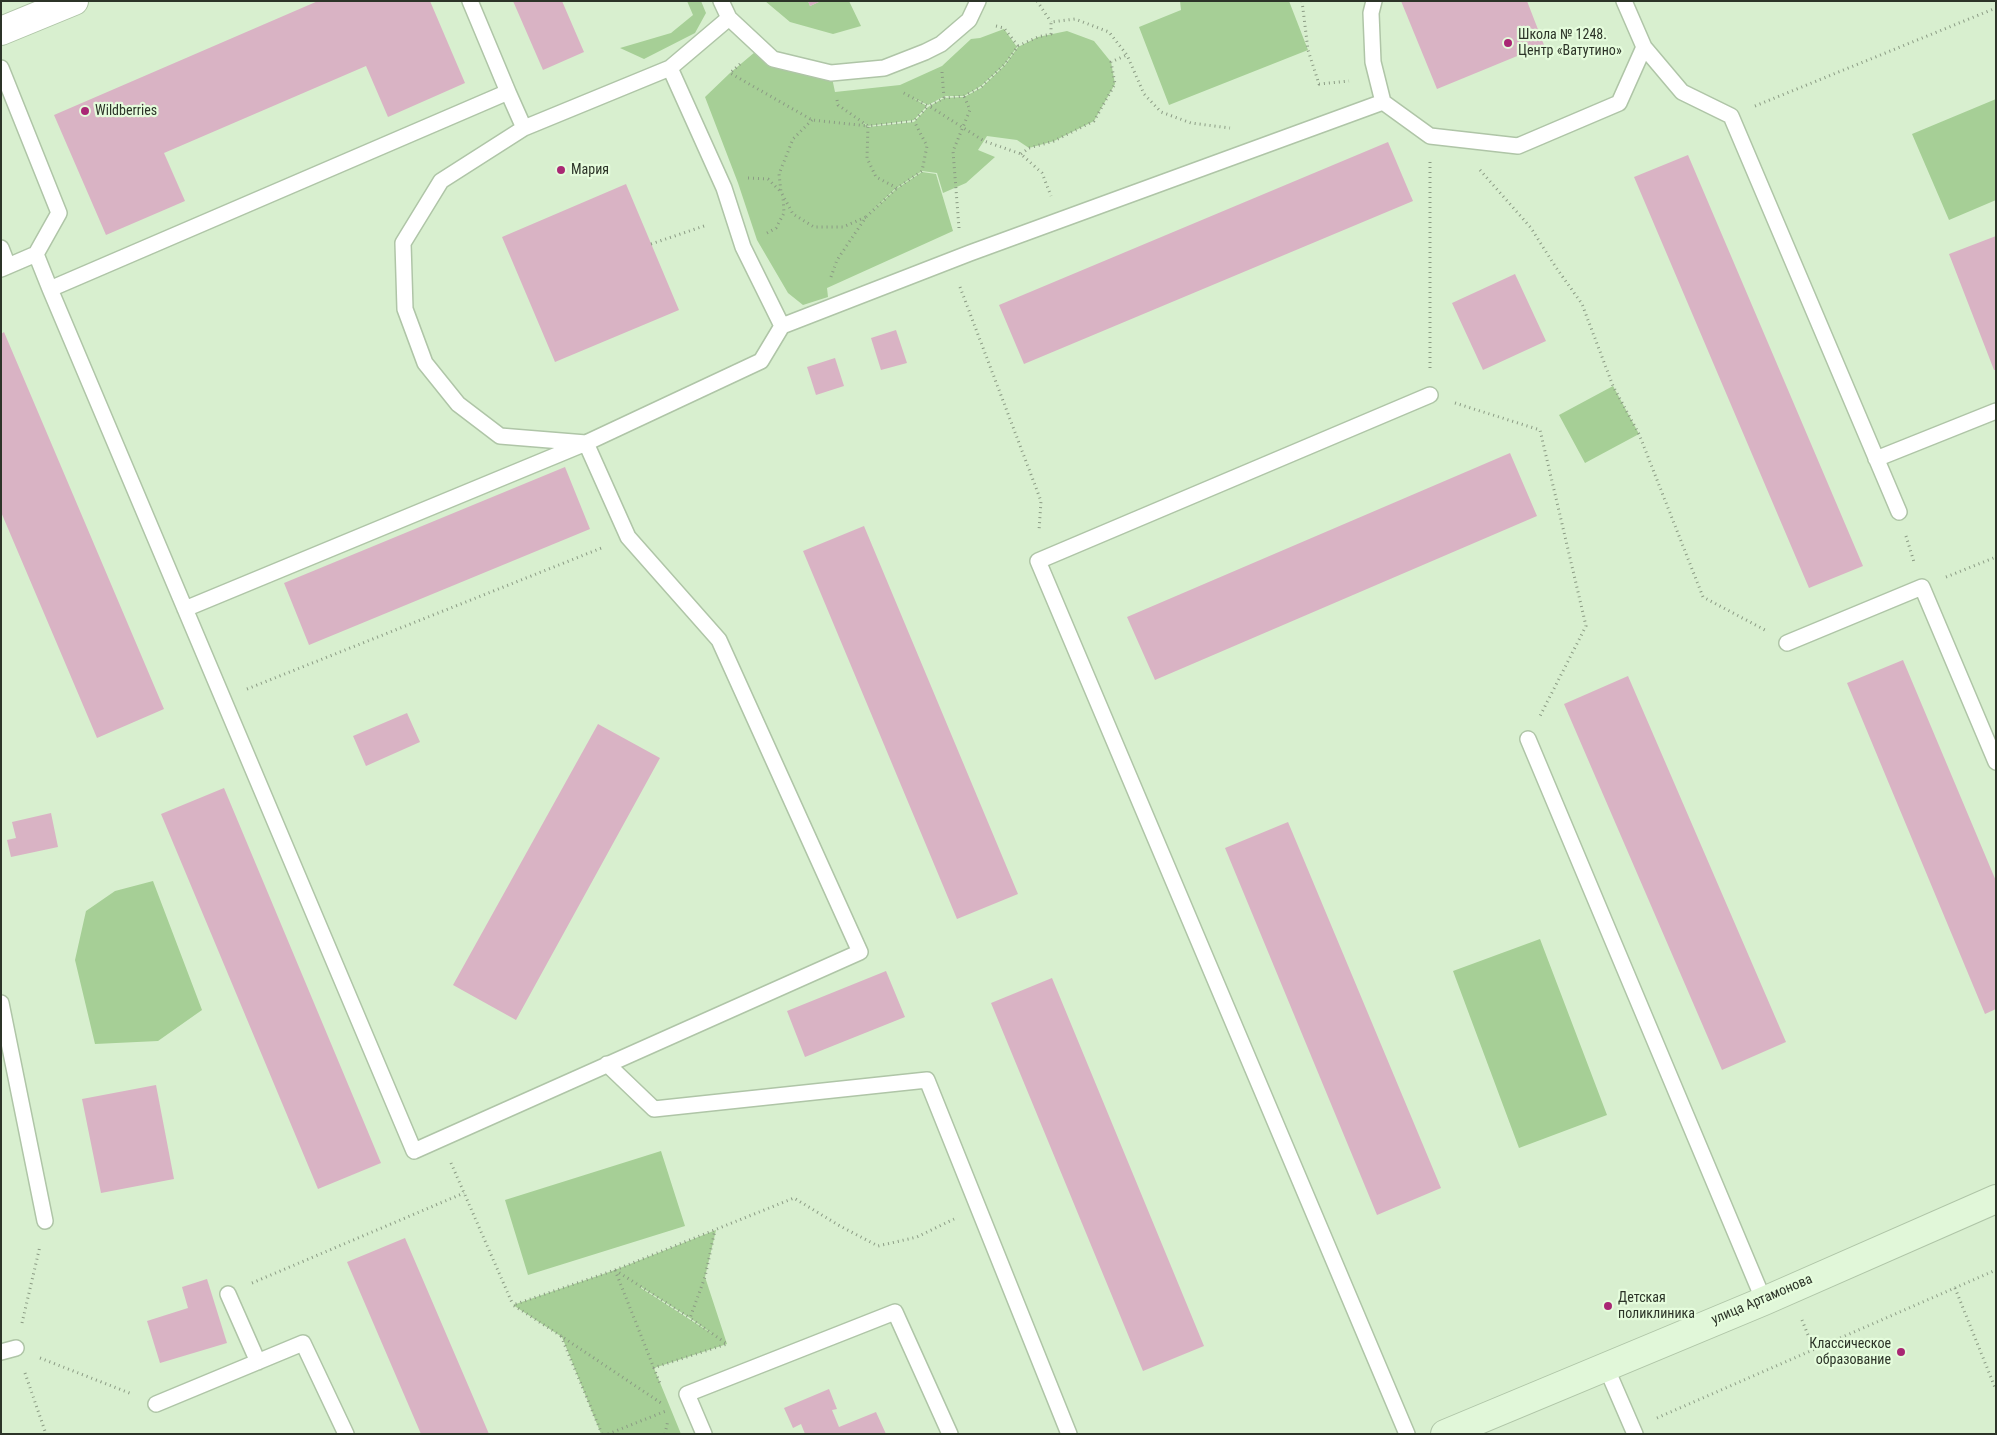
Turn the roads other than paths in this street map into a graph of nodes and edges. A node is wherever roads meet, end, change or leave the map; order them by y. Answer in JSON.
{"nodes":[{"id":1,"x":74,"y":1,"type":"edge"},
{"id":2,"x":470,"y":1,"type":"edge"},
{"id":3,"x":721,"y":1,"type":"edge"},
{"id":4,"x":978,"y":1,"type":"edge"},
{"id":5,"x":1374,"y":1,"type":"edge"},
{"id":6,"x":1624,"y":1,"type":"edge"},
{"id":7,"x":728,"y":18,"type":"junction"},
{"id":8,"x":1,"y":31,"type":"edge"},
{"id":9,"x":1644,"y":47,"type":"junction"},
{"id":10,"x":1,"y":68,"type":"edge"},
{"id":11,"x":670,"y":68,"type":"junction"},
{"id":12,"x":508,"y":92,"type":"junction"},
{"id":13,"x":1383,"y":102,"type":"junction"},
{"id":14,"x":524,"y":128,"type":"junction"},
{"id":15,"x":1,"y":248,"type":"edge"},
{"id":16,"x":36,"y":254,"type":"junction"},
{"id":17,"x":5,"y":267,"type":"edge"},
{"id":18,"x":50,"y":289,"type":"junction"},
{"id":19,"x":782,"y":326,"type":"junction"},
{"id":20,"x":1430,"y":395,"type":"road end"},
{"id":21,"x":1996,"y":411,"type":"edge"},
{"id":22,"x":586,"y":443,"type":"junction"},
{"id":23,"x":1876,"y":459,"type":"junction"},
{"id":24,"x":1899,"y":512,"type":"dead end"},
{"id":25,"x":185,"y":609,"type":"junction"},
{"id":26,"x":1787,"y":643,"type":"road end"},
{"id":27,"x":1528,"y":739,"type":"road end"},
{"id":28,"x":1996,"y":762,"type":"edge"},
{"id":29,"x":1,"y":1003,"type":"edge"},
{"id":30,"x":607,"y":1064,"type":"junction"},
{"id":31,"x":1996,"y":1199,"type":"edge"},
{"id":32,"x":46,"y":1221,"type":"road end"},
{"id":33,"x":228,"y":1294,"type":"road end"},
{"id":34,"x":1764,"y":1300,"type":"junction"},
{"id":35,"x":16,"y":1348,"type":"road end"},
{"id":36,"x":1,"y":1352,"type":"edge"},
{"id":37,"x":258,"y":1362,"type":"junction"},
{"id":38,"x":1606,"y":1366,"type":"junction"},
{"id":39,"x":156,"y":1404,"type":"road end"},
{"id":40,"x":1634,"y":1431,"type":"edge"},
{"id":41,"x":346,"y":1434,"type":"edge"},
{"id":42,"x":704,"y":1434,"type":"edge"},
{"id":43,"x":950,"y":1434,"type":"edge"},
{"id":44,"x":1069,"y":1434,"type":"edge"},
{"id":45,"x":1407,"y":1434,"type":"edge"},
{"id":46,"x":1445,"y":1434,"type":"edge"}],
"edges":[{"from":1,"to":8,"type":"street"},
{"from":2,"to":12,"type":"lane"},
{"from":3,"to":7,"type":"lane"},
{"from":4,"to":7,"type":"lane"},
{"from":5,"to":13,"type":"lane"},
{"from":6,"to":9,"type":"lane"},
{"from":7,"to":11,"type":"lane"},
{"from":9,"to":13,"type":"lane"},
{"from":9,"to":23,"type":"lane"},
{"from":10,"to":16,"type":"lane"},
{"from":11,"to":14,"type":"lane"},
{"from":11,"to":19,"type":"lane"},
{"from":12,"to":14,"type":"lane"},
{"from":12,"to":18,"type":"lane"},
{"from":13,"to":19,"type":"lane"},
{"from":14,"to":22,"type":"lane"},
{"from":15,"to":17,"type":"lane"},
{"from":16,"to":17,"type":"lane"},
{"from":16,"to":18,"type":"lane"},
{"from":18,"to":25,"type":"lane"},
{"from":19,"to":22,"type":"lane"},
{"from":20,"to":45,"type":"lane"},
{"from":21,"to":23,"type":"lane"},
{"from":22,"to":25,"type":"lane"},
{"from":22,"to":30,"type":"lane"},
{"from":23,"to":24,"type":"lane"},
{"from":25,"to":30,"type":"lane"},
{"from":26,"to":28,"type":"lane"},
{"from":27,"to":34,"type":"lane"},
{"from":29,"to":32,"type":"lane"},
{"from":30,"to":44,"type":"lane"},
{"from":31,"to":34,"type":"street","name":"улица Артамонова"},
{"from":33,"to":37,"type":"lane"},
{"from":34,"to":38,"type":"street","name":"улица Артамонова"},
{"from":35,"to":36,"type":"lane"},
{"from":37,"to":39,"type":"lane"},
{"from":37,"to":41,"type":"lane"},
{"from":38,"to":40,"type":"lane"},
{"from":38,"to":46,"type":"street","name":"улица Артамонова"},
{"from":42,"to":43,"type":"lane"}]}
